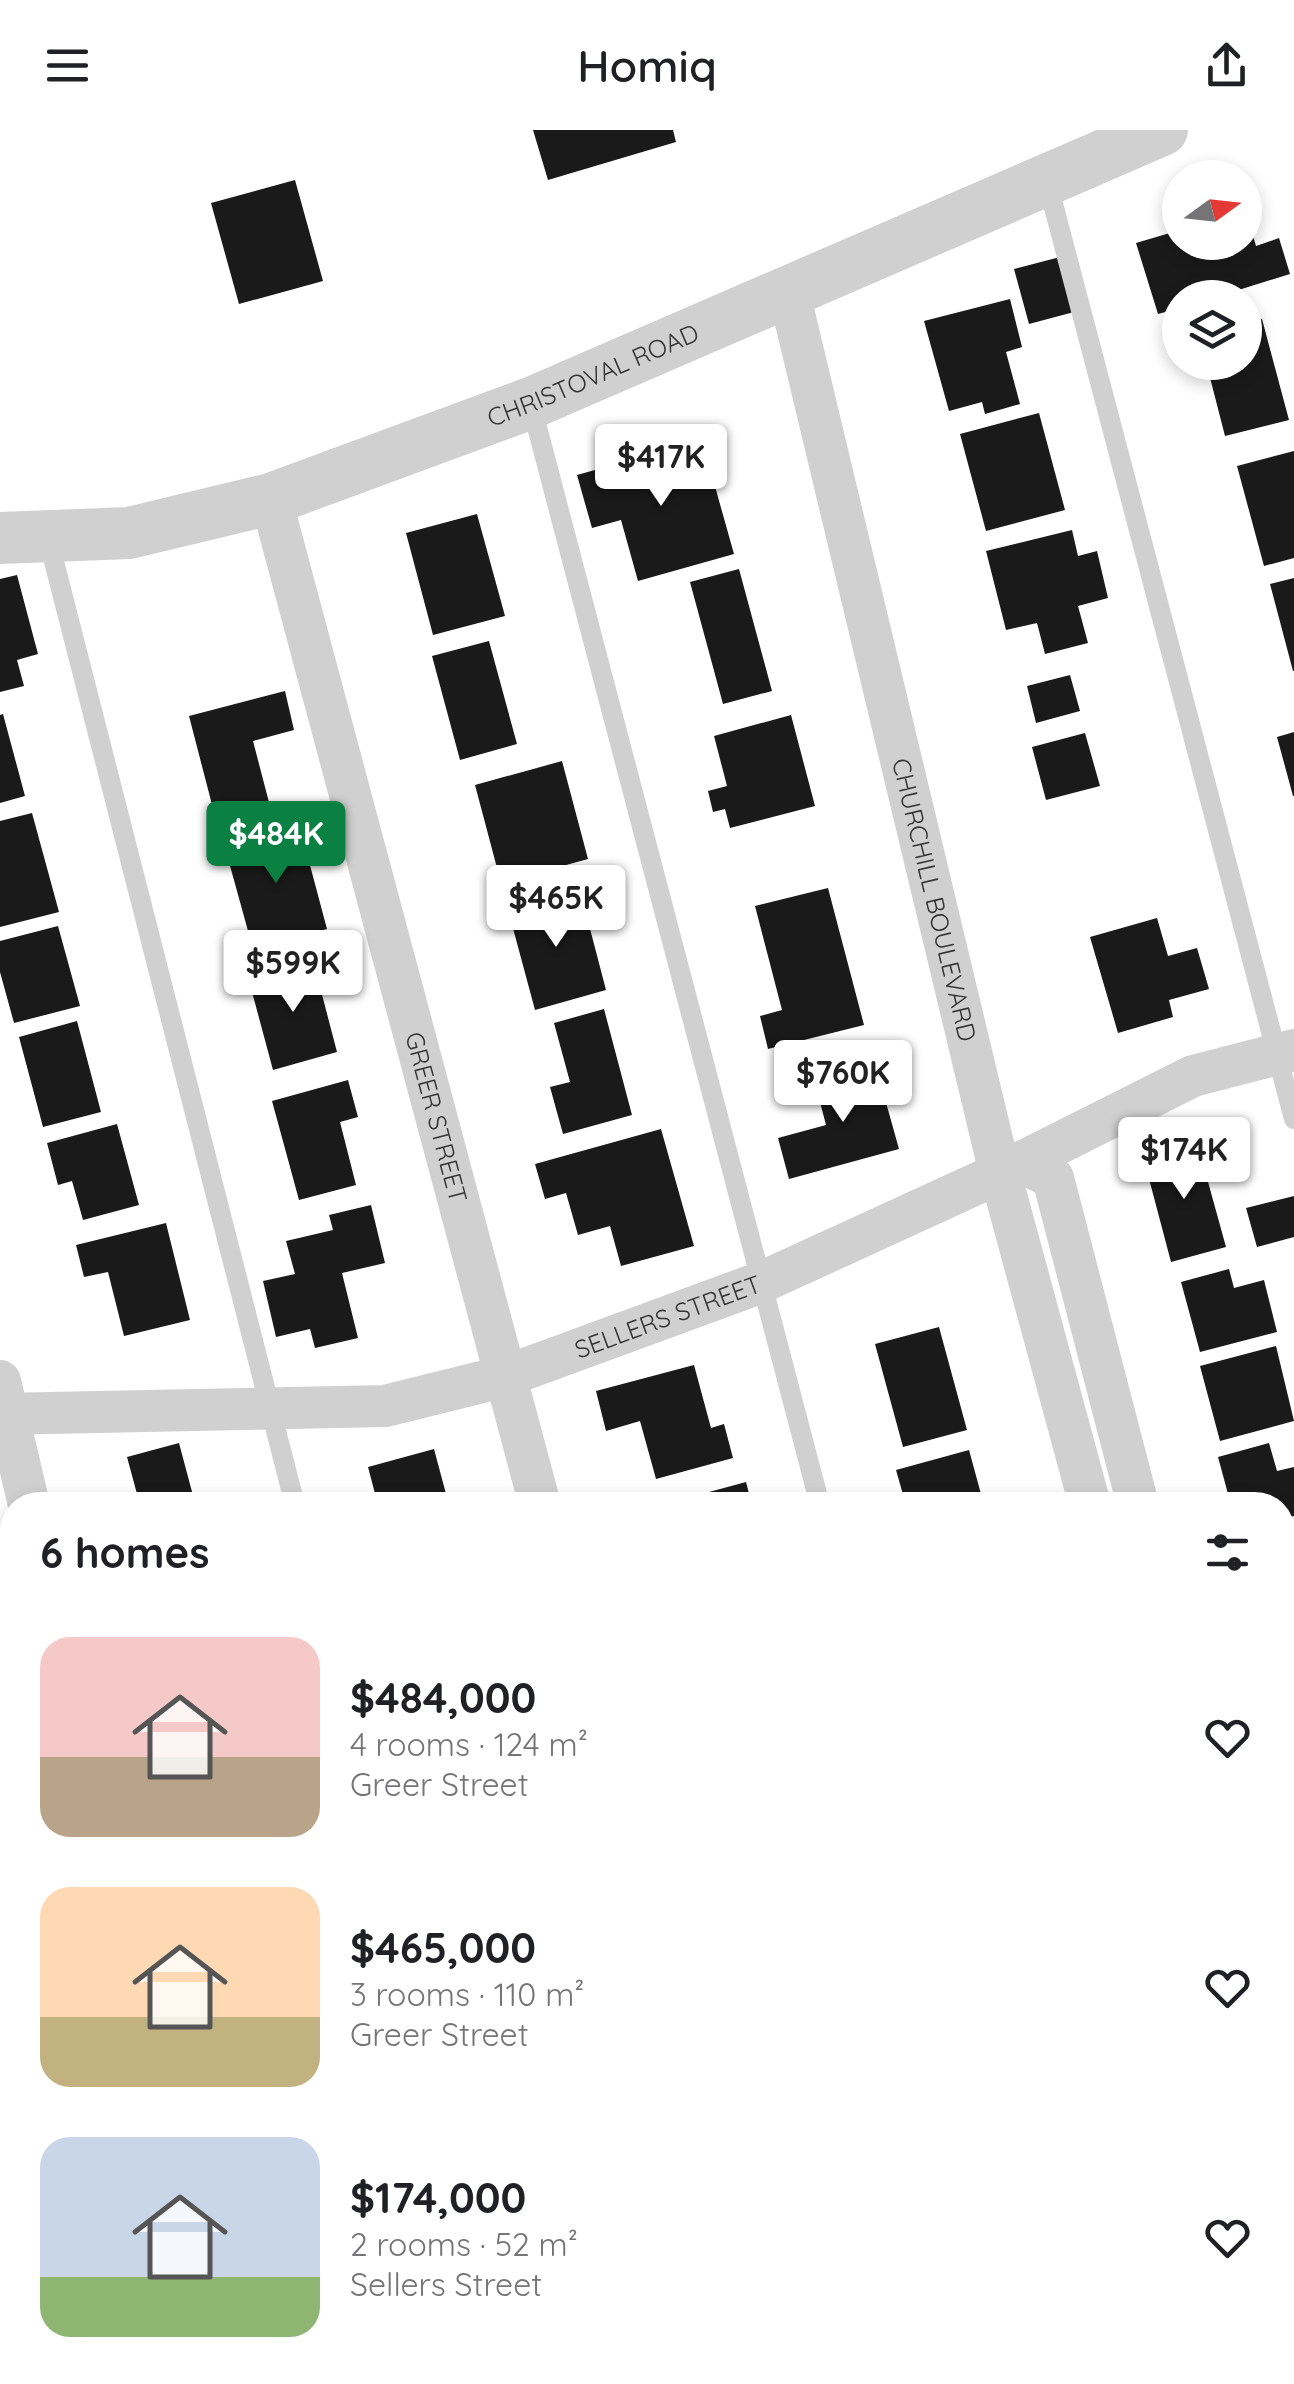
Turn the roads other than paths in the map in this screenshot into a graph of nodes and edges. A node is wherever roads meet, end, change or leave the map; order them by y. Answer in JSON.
{"nodes":[{"id":1,"x":1162,"y":130,"type":"edge"},
{"id":2,"x":1046,"y":179,"type":"junction"},
{"id":3,"x":788,"y":289,"type":"junction"},
{"id":4,"x":530,"y":403,"type":"junction"},
{"id":5,"x":271,"y":499,"type":"junction"},
{"id":6,"x":24,"y":537,"type":"edge"},
{"id":7,"x":1285,"y":1052,"type":"edge"},
{"id":8,"x":1294,"y":1118,"type":"edge"},
{"id":9,"x":1010,"y":1167,"type":"junction"},
{"id":10,"x":762,"y":1282,"type":"junction"},
{"id":11,"x":506,"y":1376,"type":"junction"},
{"id":12,"x":3,"y":1403,"type":"edge"},
{"id":13,"x":270,"y":1409,"type":"junction"},
{"id":14,"x":26,"y":1492,"type":"edge"},
{"id":15,"x":292,"y":1492,"type":"edge"},
{"id":16,"x":537,"y":1492,"type":"edge"},
{"id":17,"x":817,"y":1492,"type":"edge"},
{"id":18,"x":1087,"y":1492,"type":"edge"},
{"id":19,"x":1135,"y":1492,"type":"edge"}],
"edges":[{"from":1,"to":2,"type":"street","name":"CHRISTOVAL ROAD"},
{"from":2,"to":3,"type":"street","name":"CHRISTOVAL ROAD"},
{"from":2,"to":7,"type":"lane"},
{"from":3,"to":4,"type":"street","name":"CHRISTOVAL ROAD"},
{"from":3,"to":9,"type":"street","name":"CHURCHILL BOULEVARD"},
{"from":4,"to":5,"type":"street","name":"CHRISTOVAL ROAD"},
{"from":4,"to":10,"type":"lane"},
{"from":5,"to":6,"type":"street","name":"CHRISTOVAL ROAD"},
{"from":5,"to":11,"type":"street","name":"GREER STREET"},
{"from":6,"to":13,"type":"lane"},
{"from":7,"to":8,"type":"lane"},
{"from":7,"to":9,"type":"street","name":"SELLERS STREET"},
{"from":9,"to":10,"type":"street","name":"SELLERS STREET"},
{"from":9,"to":18,"type":"street","name":"CHURCHILL BOULEVARD"},
{"from":9,"to":19,"type":"street"},
{"from":10,"to":11,"type":"street","name":"SELLERS STREET"},
{"from":10,"to":17,"type":"lane"},
{"from":11,"to":13,"type":"street","name":"SELLERS STREET"},
{"from":11,"to":16,"type":"street","name":"GREER STREET"},
{"from":12,"to":13,"type":"street","name":"SELLERS STREET"},
{"from":12,"to":14,"type":"street"},
{"from":13,"to":15,"type":"lane"}]}
